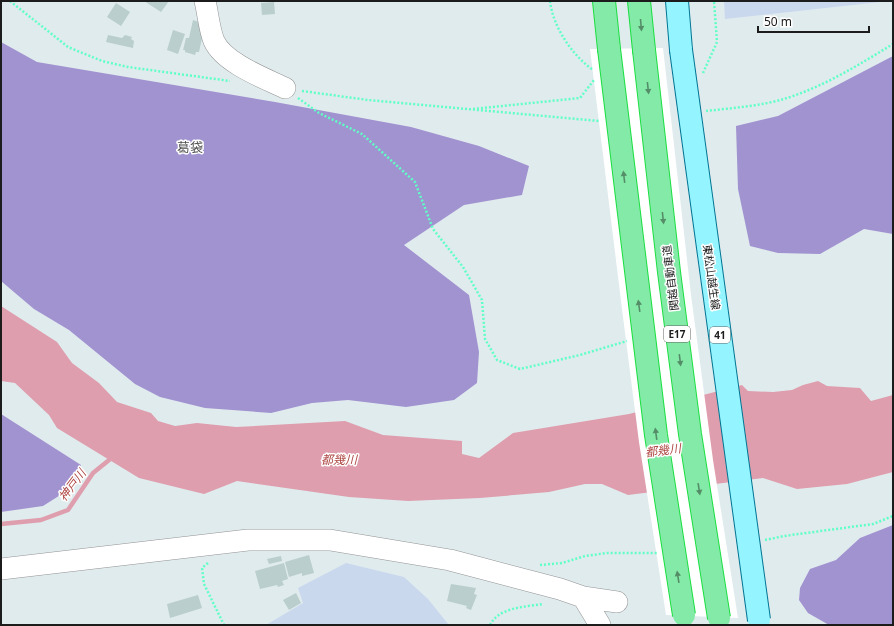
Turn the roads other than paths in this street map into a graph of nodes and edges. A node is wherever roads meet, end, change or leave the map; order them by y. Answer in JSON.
{"nodes":[{"id":1,"x":205,"y":1,"type":"edge"},
{"id":2,"x":604,"y":1,"type":"edge"},
{"id":3,"x":639,"y":1,"type":"edge"},
{"id":4,"x":677,"y":1,"type":"edge"},
{"id":5,"x":285,"y":88,"type":"road end"},
{"id":6,"x":1,"y":569,"type":"edge"},
{"id":7,"x":583,"y":597,"type":"junction"},
{"id":8,"x":617,"y":602,"type":"dead end"},
{"id":9,"x":685,"y":620,"type":"edge"},
{"id":10,"x":720,"y":621,"type":"edge"},
{"id":11,"x":759,"y":623,"type":"edge"},
{"id":12,"x":600,"y":625,"type":"edge"}],
"edges":[{"from":1,"to":5,"type":"street"},
{"from":9,"to":2,"type":"highway","one_way":true,"bridge":true},
{"from":3,"to":10,"type":"highway","name":"関越自動車道","number":"E17","one_way":true,"bridge":true},
{"from":4,"to":11,"type":"main road","name":"東松山越生線","number":"41","bridge":true},
{"from":6,"to":7,"type":"street"},
{"from":7,"to":8,"type":"street"},
{"from":7,"to":12,"type":"street"}]}
